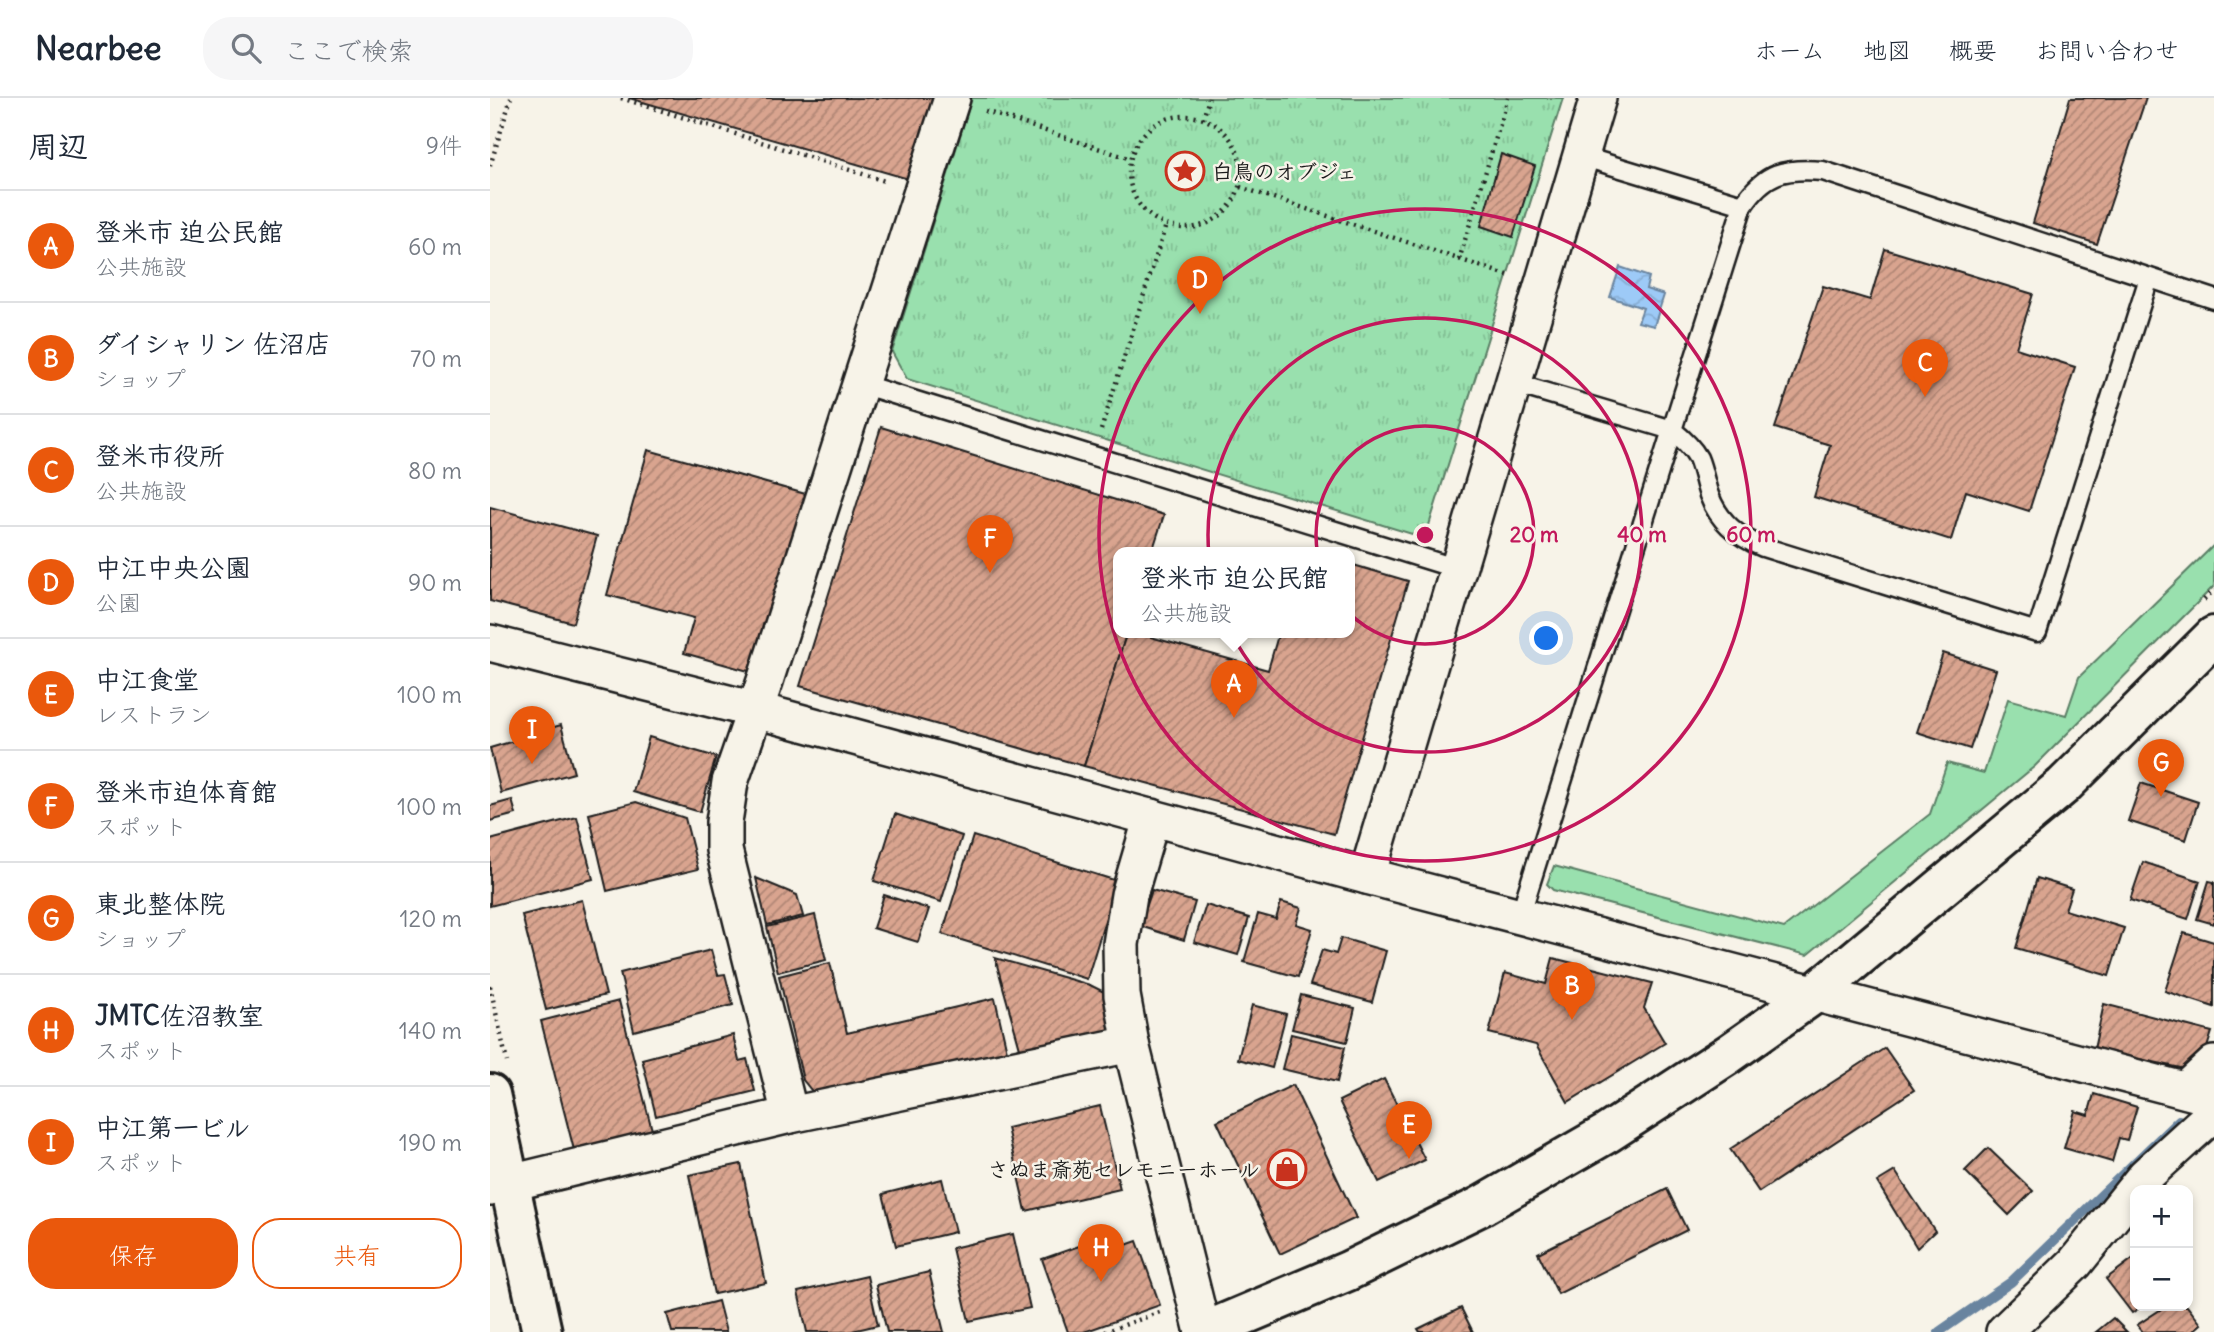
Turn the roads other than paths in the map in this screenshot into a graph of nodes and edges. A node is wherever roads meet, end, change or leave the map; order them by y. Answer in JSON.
{"nodes":[{"id":1,"x":1598,"y":98,"type":"edge"},
{"id":2,"x":952,"y":99,"type":"edge"},
{"id":3,"x":1581,"y":156,"type":"junction"},
{"id":4,"x":1743,"y":205,"type":"junction"},
{"id":5,"x":2149,"y":278,"type":"junction"},
{"id":6,"x":2214,"y":299,"type":"edge"},
{"id":7,"x":1513,"y":383,"type":"junction"},
{"id":8,"x":861,"y":384,"type":"junction"},
{"id":9,"x":1672,"y":429,"type":"junction"},
{"id":10,"x":1458,"y":569,"type":"junction"},
{"id":11,"x":2204,"y":623,"type":"edge"},
{"id":12,"x":490,"y":643,"type":"edge"},
{"id":13,"x":755,"y":710,"type":"junction"},
{"id":14,"x":1152,"y":817,"type":"junction"},
{"id":15,"x":1367,"y":876,"type":"junction"},
{"id":16,"x":1520,"y":916,"type":"junction"},
{"id":17,"x":1814,"y":994,"type":"junction"},
{"id":18,"x":1131,"y":1044,"type":"junction"},
{"id":19,"x":2214,"y":1064,"type":"edge"},
{"id":20,"x":490,"y":1094,"type":"edge"},
{"id":21,"x":2200,"y":1094,"type":"edge"},
{"id":22,"x":2214,"y":1114,"type":"edge"},
{"id":23,"x":790,"y":1115,"type":"junction"},
{"id":24,"x":500,"y":1185,"type":"edge"},
{"id":25,"x":1201,"y":1321,"type":"edge"},
{"id":26,"x":542,"y":1332,"type":"edge"},
{"id":27,"x":2004,"y":1332,"type":"edge"}],
"edges":[{"from":1,"to":3,"type":"street"},
{"from":2,"to":8,"type":"street"},
{"from":3,"to":4,"type":"lane"},
{"from":3,"to":7,"type":"street"},
{"from":4,"to":5,"type":"lane"},
{"from":4,"to":9,"type":"lane"},
{"from":5,"to":6,"type":"lane"},
{"from":5,"to":9,"type":"lane"},
{"from":7,"to":9,"type":"lane"},
{"from":7,"to":10,"type":"street"},
{"from":8,"to":10,"type":"lane"},
{"from":8,"to":13,"type":"street"},
{"from":9,"to":16,"type":"lane"},
{"from":10,"to":15,"type":"street"},
{"from":11,"to":17,"type":"street"},
{"from":12,"to":13,"type":"street"},
{"from":13,"to":14,"type":"street"},
{"from":13,"to":23,"type":"street"},
{"from":14,"to":15,"type":"street"},
{"from":14,"to":18,"type":"street"},
{"from":15,"to":16,"type":"street"},
{"from":16,"to":17,"type":"street"},
{"from":17,"to":21,"type":"street"},
{"from":17,"to":25,"type":"street"},
{"from":18,"to":23,"type":"street"},
{"from":18,"to":25,"type":"street"},
{"from":19,"to":21,"type":"street"},
{"from":20,"to":24,"type":"street"},
{"from":22,"to":27,"type":"street"},
{"from":23,"to":24,"type":"street"},
{"from":24,"to":26,"type":"street"}]}
